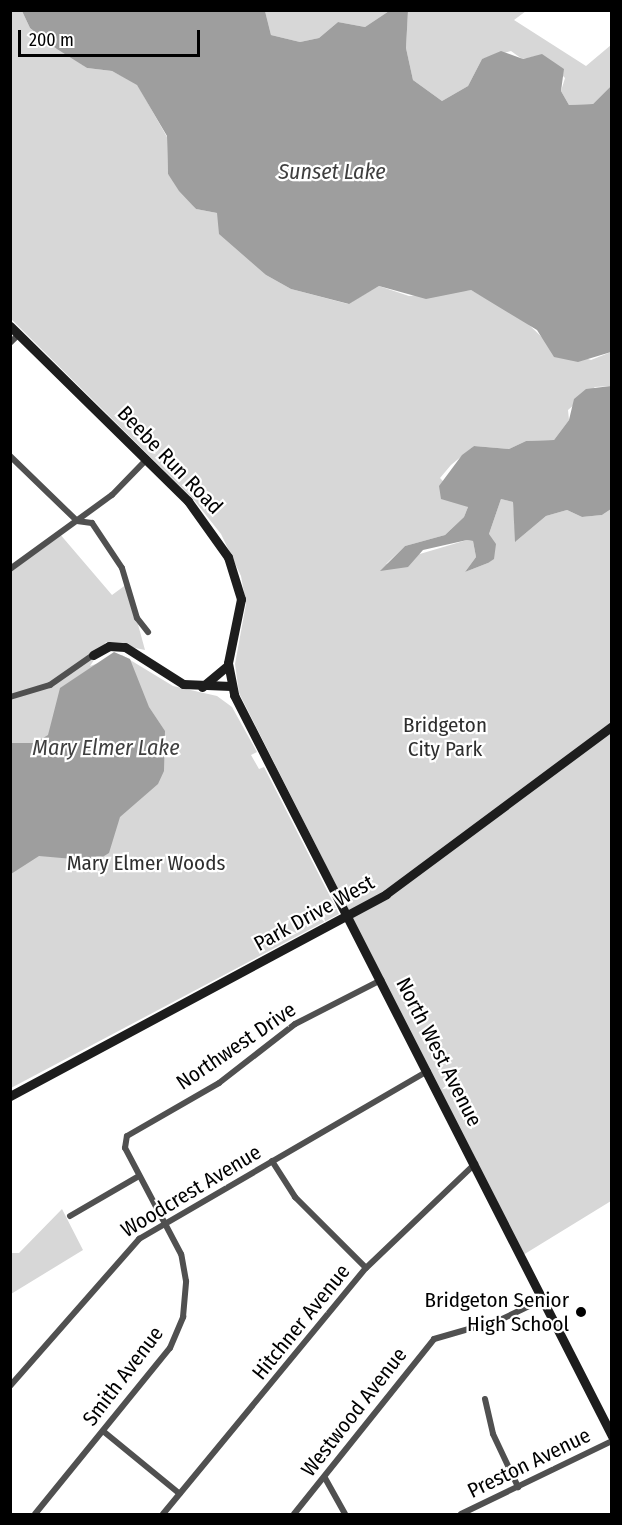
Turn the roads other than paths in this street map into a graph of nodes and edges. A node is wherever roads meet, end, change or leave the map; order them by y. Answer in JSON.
{"nodes":[{"id":1,"x":10,"y":326,"type":"edge"},
{"id":2,"x":19,"y":334,"type":"junction"},
{"id":3,"x":10,"y":343,"type":"edge"},
{"id":4,"x":10,"y":456,"type":"edge"},
{"id":5,"x":147,"y":459,"type":"junction"},
{"id":6,"x":77,"y":520,"type":"junction"},
{"id":7,"x":10,"y":569,"type":"edge"},
{"id":8,"x":148,"y":632,"type":"dead end"},
{"id":9,"x":93,"y":655,"type":"joint"},
{"id":10,"x":228,"y":666,"type":"junction"},
{"id":11,"x":231,"y":686,"type":"junction"},
{"id":12,"x":200,"y":688,"type":"junction"},
{"id":13,"x":10,"y":697,"type":"edge"},
{"id":14,"x":612,"y":726,"type":"edge"},
{"id":15,"x":349,"y":916,"type":"junction"},
{"id":16,"x":381,"y":979,"type":"junction"},
{"id":17,"x":429,"y":1071,"type":"junction"},
{"id":18,"x":10,"y":1096,"type":"edge"},
{"id":19,"x":272,"y":1161,"type":"junction"},
{"id":20,"x":476,"y":1163,"type":"junction"},
{"id":21,"x":139,"y":1176,"type":"junction"},
{"id":22,"x":70,"y":1216,"type":"dead end"},
{"id":23,"x":166,"y":1222,"type":"junction"},
{"id":24,"x":366,"y":1268,"type":"junction"},
{"id":25,"x":544,"y":1298,"type":"junction"},
{"id":26,"x":10,"y":1386,"type":"edge"},
{"id":27,"x":485,"y":1399,"type":"dead end"},
{"id":28,"x":103,"y":1431,"type":"junction"},
{"id":29,"x":612,"y":1436,"type":"edge"},
{"id":30,"x":612,"y":1441,"type":"edge"},
{"id":31,"x":325,"y":1478,"type":"junction"},
{"id":32,"x":518,"y":1487,"type":"junction"},
{"id":33,"x":180,"y":1494,"type":"junction"},
{"id":34,"x":35,"y":1515,"type":"edge"},
{"id":35,"x":164,"y":1515,"type":"edge"},
{"id":36,"x":294,"y":1515,"type":"edge"},
{"id":37,"x":345,"y":1515,"type":"edge"},
{"id":38,"x":461,"y":1515,"type":"edge"}],
"edges":[{"from":1,"to":2,"type":"main road","name":"Beebe Run Road"},
{"from":2,"to":3,"type":"street"},
{"from":2,"to":5,"type":"main road","name":"Beebe Run Road"},
{"from":4,"to":6,"type":"street"},
{"from":5,"to":6,"type":"street"},
{"from":5,"to":10,"type":"main road","name":"Beebe Run Road"},
{"from":6,"to":7,"type":"street"},
{"from":6,"to":8,"type":"street"},
{"from":9,"to":12,"type":"main road"},
{"from":9,"to":13,"type":"street"},
{"from":10,"to":11,"type":"main road","name":"Beebe Run Road"},
{"from":10,"to":12,"type":"main road"},
{"from":11,"to":12,"type":"main road"},
{"from":11,"to":15,"type":"main road","name":"North West Avenue"},
{"from":14,"to":15,"type":"main road","name":"Park Drive West"},
{"from":15,"to":16,"type":"main road","name":"North West Avenue"},
{"from":15,"to":18,"type":"main road","name":"Park Drive West"},
{"from":16,"to":17,"type":"main road","name":"North West Avenue"},
{"from":16,"to":21,"type":"street","name":"Northwest Drive"},
{"from":17,"to":19,"type":"street","name":"Woodcrest Avenue"},
{"from":17,"to":20,"type":"main road","name":"North West Avenue"},
{"from":19,"to":23,"type":"street","name":"Woodcrest Avenue"},
{"from":19,"to":24,"type":"street"},
{"from":20,"to":24,"type":"street","name":"Hitchner Avenue"},
{"from":20,"to":25,"type":"main road","name":"North West Avenue"},
{"from":21,"to":22,"type":"street"},
{"from":21,"to":23,"type":"street","name":"Smith Avenue"},
{"from":23,"to":26,"type":"street","name":"Woodcrest Avenue"},
{"from":23,"to":28,"type":"street","name":"Smith Avenue"},
{"from":24,"to":33,"type":"street","name":"Hitchner Avenue"},
{"from":25,"to":29,"type":"main road","name":"North West Avenue"},
{"from":25,"to":31,"type":"street","name":"Westwood Avenue"},
{"from":27,"to":32,"type":"street"},
{"from":28,"to":33,"type":"street"},
{"from":28,"to":34,"type":"street","name":"Smith Avenue"},
{"from":30,"to":32,"type":"street","name":"Preston Avenue"},
{"from":31,"to":36,"type":"street","name":"Westwood Avenue"},
{"from":31,"to":37,"type":"street"},
{"from":32,"to":38,"type":"street","name":"Preston Avenue"},
{"from":33,"to":35,"type":"street","name":"Hitchner Avenue"}]}
